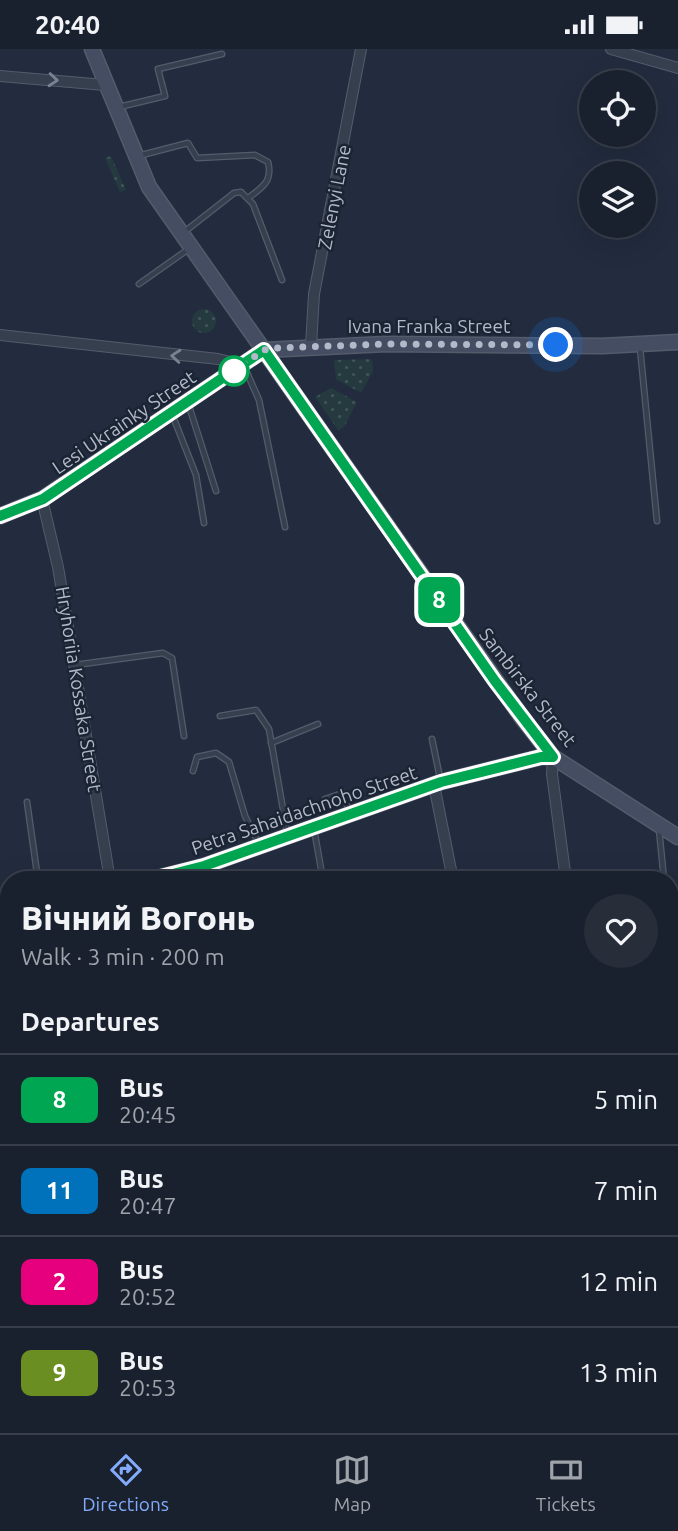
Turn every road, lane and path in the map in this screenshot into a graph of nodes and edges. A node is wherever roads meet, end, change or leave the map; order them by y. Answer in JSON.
{"nodes":[{"id":1,"x":92,"y":49,"type":"edge"},
{"id":2,"x":361,"y":49,"type":"edge"},
{"id":3,"x":611,"y":49,"type":"edge"},
{"id":4,"x":222,"y":54,"type":"dead end"},
{"id":5,"x":678,"y":68,"type":"edge"},
{"id":6,"x":0,"y":76,"type":"edge"},
{"id":7,"x":105,"y":85,"type":"junction"},
{"id":8,"x":115,"y":108,"type":"junction"},
{"id":9,"x":134,"y":156,"type":"junction"},
{"id":10,"x":248,"y":198,"type":"junction"},
{"id":11,"x":182,"y":234,"type":"junction"},
{"id":12,"x":191,"y":247,"type":"junction"},
{"id":13,"x":282,"y":280,"type":"dead end"},
{"id":14,"x":139,"y":284,"type":"dead end"},
{"id":15,"x":0,"y":335,"type":"edge"},
{"id":16,"x":678,"y":342,"type":"edge"},
{"id":17,"x":640,"y":345,"type":"junction"},
{"id":18,"x":311,"y":346,"type":"junction"},
{"id":19,"x":264,"y":350,"type":"junction"},
{"id":20,"x":243,"y":365,"type":"junction"},
{"id":21,"x":188,"y":403,"type":"junction"},
{"id":22,"x":172,"y":414,"type":"junction"},
{"id":23,"x":216,"y":491,"type":"dead end"},
{"id":24,"x":43,"y":499,"type":"junction"},
{"id":25,"x":0,"y":516,"type":"edge"},
{"id":26,"x":657,"y":521,"type":"dead end"},
{"id":27,"x":204,"y":523,"type":"dead end"},
{"id":28,"x":285,"y":527,"type":"dead end"},
{"id":29,"x":75,"y":665,"type":"junction"},
{"id":30,"x":220,"y":716,"type":"dead end"},
{"id":31,"x":318,"y":724,"type":"dead end"},
{"id":32,"x":184,"y":736,"type":"dead end"},
{"id":33,"x":432,"y":739,"type":"dead end"},
{"id":34,"x":271,"y":743,"type":"junction"},
{"id":35,"x":553,"y":757,"type":"junction"},
{"id":36,"x":193,"y":771,"type":"dead end"},
{"id":37,"x":437,"y":784,"type":"junction"},
{"id":38,"x":325,"y":799,"type":"dead end"},
{"id":39,"x":27,"y":802,"type":"dead end"},
{"id":40,"x":350,"y":815,"type":"junction"},
{"id":41,"x":659,"y":825,"type":"junction"},
{"id":42,"x":313,"y":827,"type":"junction"},
{"id":43,"x":288,"y":837,"type":"junction"},
{"id":44,"x":678,"y":837,"type":"edge"},
{"id":45,"x":260,"y":847,"type":"junction"},
{"id":46,"x":37,"y":871,"type":"edge"},
{"id":47,"x":109,"y":871,"type":"edge"},
{"id":48,"x":191,"y":871,"type":"edge"},
{"id":49,"x":321,"y":871,"type":"edge"},
{"id":50,"x":452,"y":871,"type":"edge"},
{"id":51,"x":565,"y":871,"type":"edge"},
{"id":52,"x":663,"y":871,"type":"edge"}],
"edges":[{"from":1,"to":7,"type":"main road","name":"Sambirska Street"},
{"from":2,"to":18,"type":"street","name":"Zelenyi Lane"},
{"from":3,"to":5,"type":"street"},
{"from":4,"to":8,"type":"lane"},
{"from":6,"to":7,"type":"street","one_way":true},
{"from":7,"to":8,"type":"main road","name":"Sambirska Street"},
{"from":8,"to":9,"type":"main road","name":"Sambirska Street"},
{"from":9,"to":10,"type":"lane"},
{"from":9,"to":11,"type":"main road","name":"Sambirska Street"},
{"from":10,"to":11,"type":"lane"},
{"from":10,"to":13,"type":"lane"},
{"from":11,"to":12,"type":"main road","name":"Sambirska Street"},
{"from":12,"to":14,"type":"lane"},
{"from":12,"to":19,"type":"main road","name":"Sambirska Street"},
{"from":20,"to":15,"type":"street","one_way":true},
{"from":16,"to":17,"type":"main road","name":"Ivana Franka Street"},
{"from":17,"to":18,"type":"main road","name":"Ivana Franka Street"},
{"from":17,"to":26,"type":"lane"},
{"from":18,"to":19,"type":"main road","name":"Ivana Franka Street"},
{"from":19,"to":20,"type":"main road","name":"Lesi Ukrainky Street"},
{"from":19,"to":35,"type":"main road","name":"Sambirska Street"},
{"from":20,"to":21,"type":"main road","name":"Lesi Ukrainky Street"},
{"from":20,"to":28,"type":"lane"},
{"from":21,"to":22,"type":"main road","name":"Lesi Ukrainky Street"},
{"from":21,"to":23,"type":"lane"},
{"from":22,"to":24,"type":"main road","name":"Lesi Ukrainky Street"},
{"from":22,"to":27,"type":"lane"},
{"from":24,"to":25,"type":"main road","name":"Lesi Ukrainky Street"},
{"from":24,"to":29,"type":"street","name":"Hryhoriia Kossaka Street"},
{"from":29,"to":32,"type":"lane"},
{"from":29,"to":47,"type":"street","name":"Hryhoriia Kossaka Street"},
{"from":30,"to":34,"type":"lane"},
{"from":31,"to":34,"type":"lane"},
{"from":33,"to":37,"type":"lane"},
{"from":34,"to":43,"type":"lane"},
{"from":35,"to":37,"type":"main road","name":"Petra Sahaidachnoho Street"},
{"from":35,"to":41,"type":"main road","name":"Sambirska Street"},
{"from":35,"to":51,"type":"street"},
{"from":36,"to":45,"type":"lane"},
{"from":37,"to":40,"type":"main road","name":"Petra Sahaidachnoho Street"},
{"from":37,"to":50,"type":"street"},
{"from":38,"to":40,"type":"lane"},
{"from":39,"to":46,"type":"lane"},
{"from":40,"to":42,"type":"main road","name":"Petra Sahaidachnoho Street"},
{"from":41,"to":44,"type":"main road","name":"Sambirska Street"},
{"from":41,"to":52,"type":"lane"},
{"from":42,"to":43,"type":"main road","name":"Petra Sahaidachnoho Street"},
{"from":42,"to":49,"type":"lane"},
{"from":43,"to":45,"type":"main road","name":"Petra Sahaidachnoho Street"},
{"from":45,"to":48,"type":"main road","name":"Petra Sahaidachnoho Street"}]}
